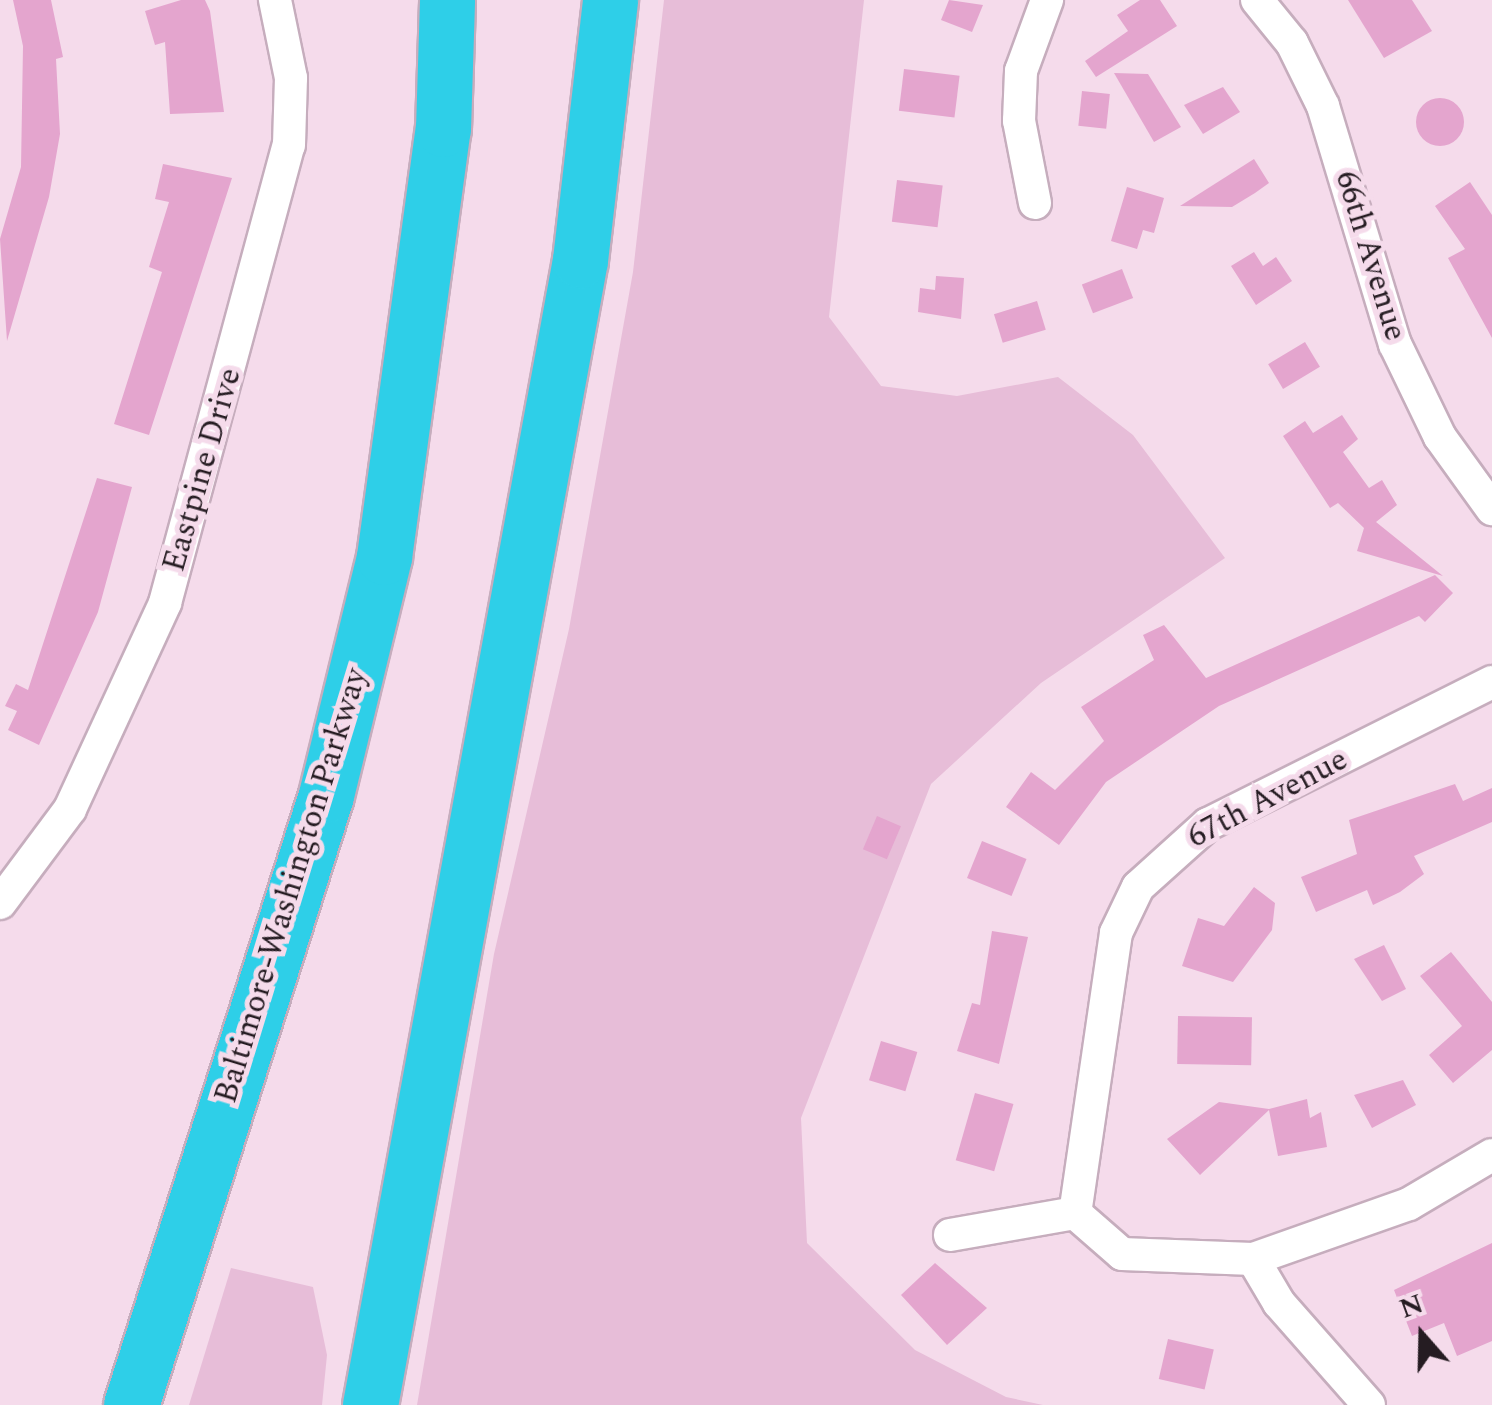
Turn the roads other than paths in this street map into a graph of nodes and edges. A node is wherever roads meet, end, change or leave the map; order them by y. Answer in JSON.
{"nodes":[{"id":1,"x":275,"y":0,"type":"edge"},
{"id":2,"x":447,"y":0,"type":"edge"},
{"id":3,"x":610,"y":0,"type":"edge"},
{"id":4,"x":1048,"y":0,"type":"edge"},
{"id":5,"x":1257,"y":0,"type":"edge"},
{"id":6,"x":1035,"y":203,"type":"dead end"},
{"id":7,"x":1492,"y":509,"type":"edge"},
{"id":8,"x":1492,"y":682,"type":"edge"},
{"id":9,"x":0,"y":904,"type":"edge"},
{"id":10,"x":1492,"y":1155,"type":"edge"},
{"id":11,"x":1075,"y":1213,"type":"junction"},
{"id":12,"x":950,"y":1235,"type":"dead end"},
{"id":13,"x":1253,"y":1259,"type":"junction"},
{"id":14,"x":131,"y":1405,"type":"edge"},
{"id":15,"x":370,"y":1405,"type":"edge"},
{"id":16,"x":1369,"y":1405,"type":"edge"}],
"edges":[{"from":1,"to":9,"type":"street","name":"Eastpine Drive"},
{"from":2,"to":14,"type":"highway","name":"Baltimore-Washington Parkway"},
{"from":3,"to":15,"type":"highway"},
{"from":4,"to":6,"type":"street"},
{"from":5,"to":7,"type":"street","name":"66th Avenue"},
{"from":8,"to":11,"type":"street","name":"67th Avenue"},
{"from":10,"to":13,"type":"street"},
{"from":11,"to":12,"type":"street"},
{"from":11,"to":13,"type":"street"},
{"from":13,"to":16,"type":"street"}]}
